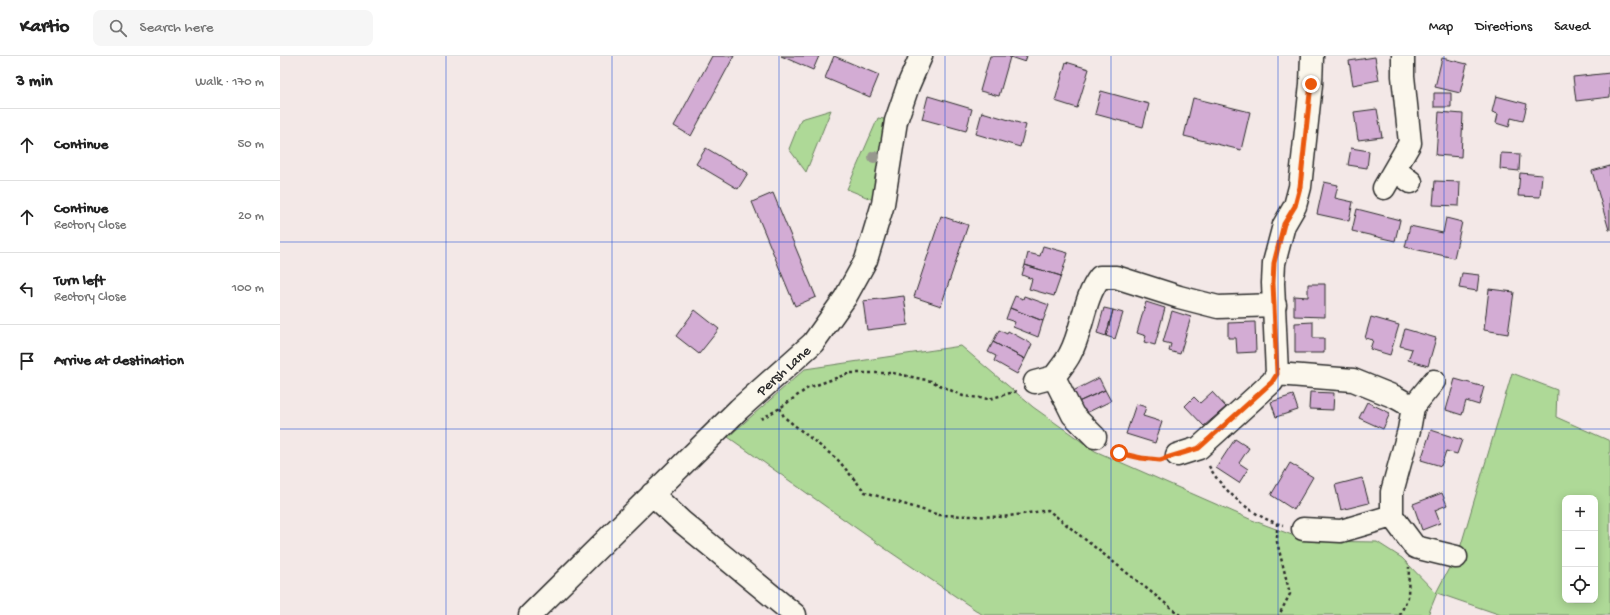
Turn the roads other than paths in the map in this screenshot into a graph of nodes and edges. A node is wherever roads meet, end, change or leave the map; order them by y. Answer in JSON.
{"nodes":[{"id":1,"x":922,"y":56,"type":"edge"},
{"id":2,"x":1312,"y":56,"type":"edge"},
{"id":3,"x":1403,"y":56,"type":"edge"},
{"id":4,"x":1397,"y":180,"type":"dead end"},
{"id":5,"x":1274,"y":305,"type":"junction"},
{"id":6,"x":1277,"y":374,"type":"junction"},
{"id":7,"x":1434,"y":381,"type":"dead end"},
{"id":8,"x":1413,"y":407,"type":"junction"},
{"id":9,"x":1094,"y":437,"type":"road end"},
{"id":10,"x":1177,"y":456,"type":"road end"},
{"id":11,"x":652,"y":494,"type":"junction"},
{"id":12,"x":1392,"y":516,"type":"junction"},
{"id":13,"x":1303,"y":529,"type":"road end"},
{"id":14,"x":1456,"y":557,"type":"dead end"},
{"id":15,"x":530,"y":615,"type":"edge"},
{"id":16,"x":795,"y":615,"type":"edge"}],
"edges":[{"from":1,"to":11,"type":"street","name":"Persh Lane"},
{"from":2,"to":5,"type":"street"},
{"from":3,"to":4,"type":"street"},
{"from":5,"to":6,"type":"street"},
{"from":5,"to":9,"type":"street"},
{"from":6,"to":8,"type":"street"},
{"from":6,"to":10,"type":"street"},
{"from":7,"to":8,"type":"street"},
{"from":8,"to":12,"type":"street"},
{"from":11,"to":15,"type":"street","name":"Persh Lane"},
{"from":11,"to":16,"type":"street"},
{"from":12,"to":13,"type":"street"},
{"from":12,"to":14,"type":"street"}]}
